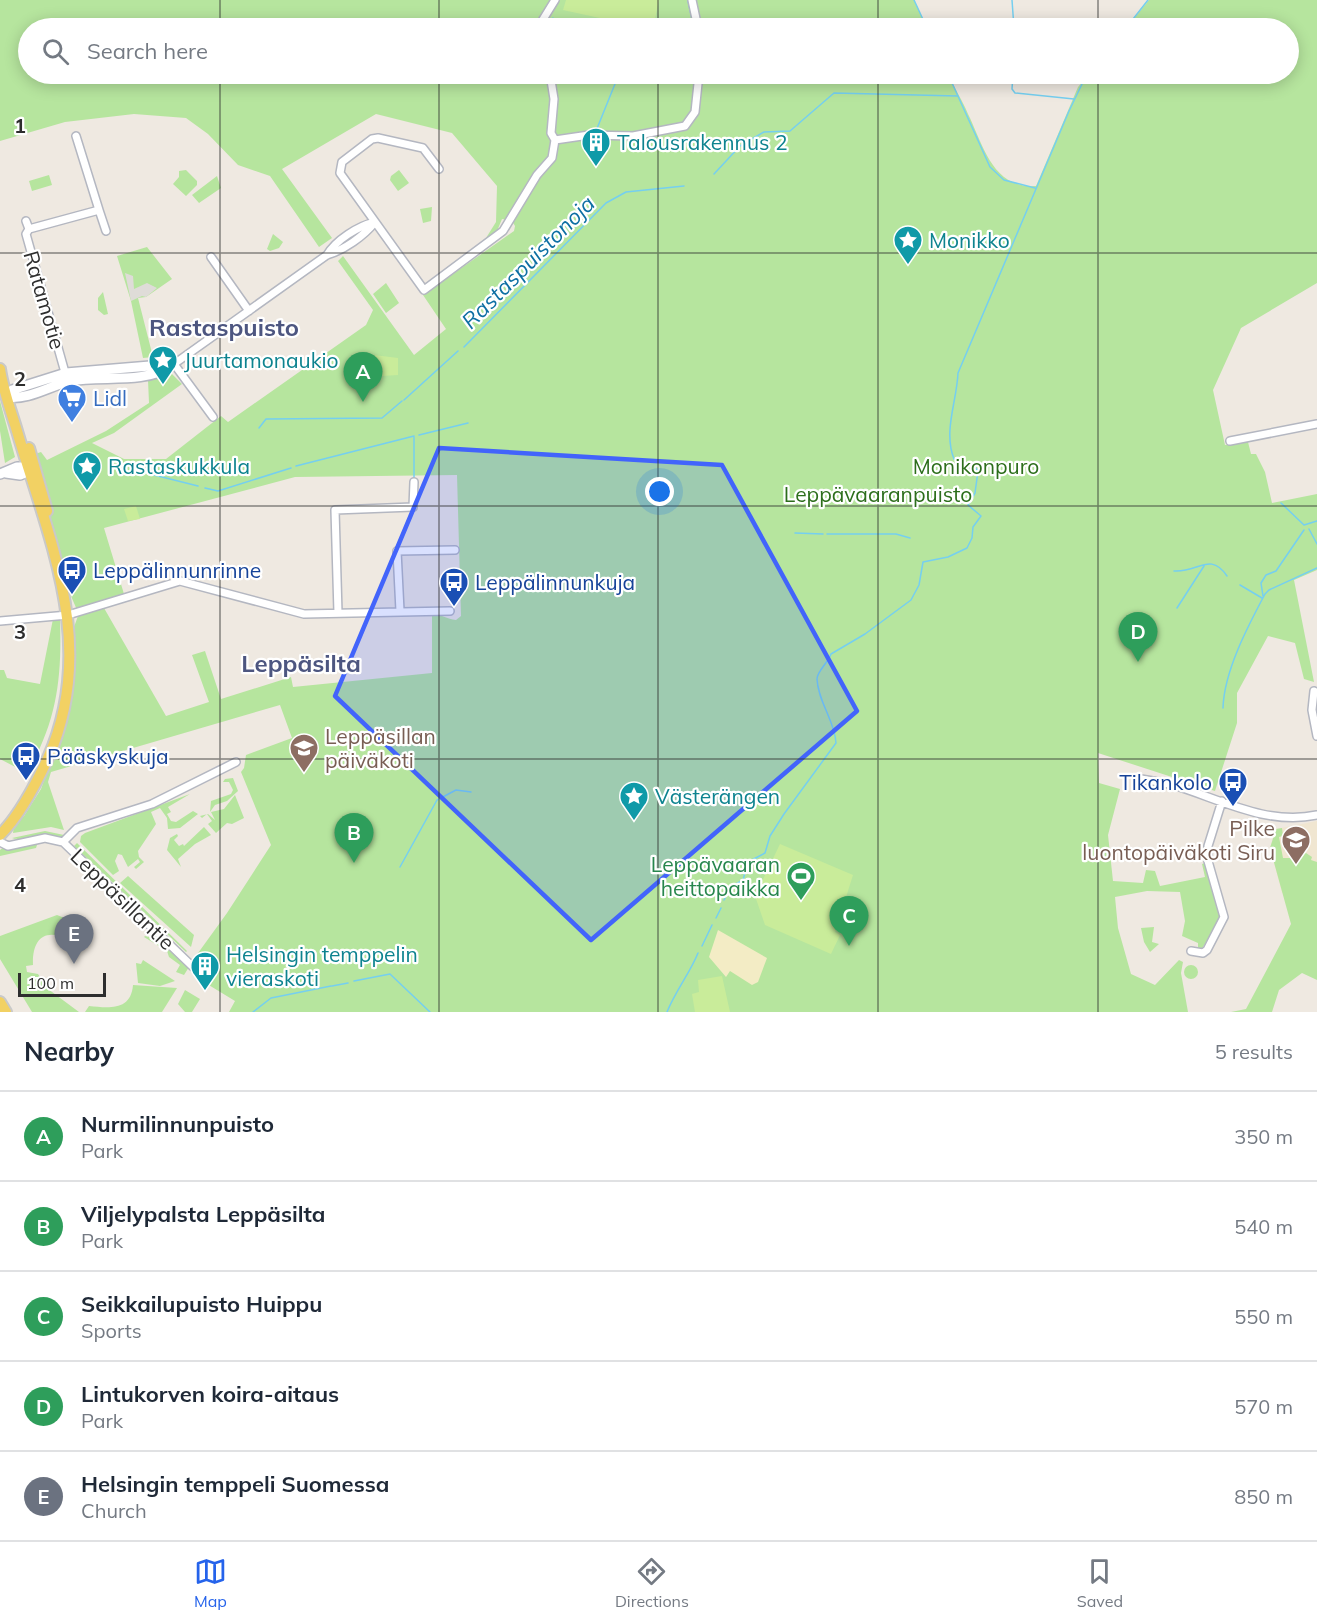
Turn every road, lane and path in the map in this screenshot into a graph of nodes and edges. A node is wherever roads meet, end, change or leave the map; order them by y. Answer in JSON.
{"nodes":[{"id":1,"x":555,"y":0,"type":"edge"},
{"id":2,"x":692,"y":0,"type":"edge"},
{"id":3,"x":544,"y":18,"type":"edge"},
{"id":4,"x":696,"y":18,"type":"edge"},
{"id":5,"x":552,"y":84,"type":"edge"},
{"id":6,"x":698,"y":84,"type":"edge"},
{"id":7,"x":76,"y":136,"type":"dead end"},
{"id":8,"x":555,"y":140,"type":"junction"},
{"id":9,"x":440,"y":169,"type":"dead end"},
{"id":10,"x":99,"y":210,"type":"junction"},
{"id":11,"x":27,"y":221,"type":"dead end"},
{"id":12,"x":375,"y":222,"type":"junction"},
{"id":13,"x":29,"y":229,"type":"junction"},
{"id":14,"x":106,"y":231,"type":"dead end"},
{"id":15,"x":211,"y":257,"type":"dead end"},
{"id":16,"x":249,"y":311,"type":"junction"},
{"id":17,"x":0,"y":360,"type":"edge"},
{"id":18,"x":174,"y":364,"type":"junction"},
{"id":19,"x":0,"y":369,"type":"edge"},
{"id":20,"x":66,"y":378,"type":"junction"},
{"id":21,"x":11,"y":395,"type":"junction"},
{"id":22,"x":213,"y":417,"type":"dead end"},
{"id":23,"x":1317,"y":424,"type":"edge"},
{"id":24,"x":1251,"y":437,"type":"junction"},
{"id":25,"x":1230,"y":441,"type":"dead end"},
{"id":26,"x":1253,"y":446,"type":"dead end"},
{"id":27,"x":31,"y":469,"type":"junction"},
{"id":28,"x":3,"y":474,"type":"edge"},
{"id":29,"x":414,"y":482,"type":"dead end"},
{"id":30,"x":454,"y":550,"type":"dead end"},
{"id":31,"x":400,"y":611,"type":"junction"},
{"id":32,"x":450,"y":611,"type":"dead end"},
{"id":33,"x":339,"y":613,"type":"junction"},
{"id":34,"x":68,"y":615,"type":"junction"},
{"id":35,"x":0,"y":621,"type":"edge"},
{"id":36,"x":1314,"y":692,"type":"dead end"},
{"id":37,"x":1317,"y":736,"type":"edge"},
{"id":38,"x":236,"y":762,"type":"dead end"},
{"id":39,"x":1141,"y":779,"type":"dead end"},
{"id":40,"x":24,"y":800,"type":"junction"},
{"id":41,"x":1222,"y":801,"type":"junction"},
{"id":42,"x":1317,"y":815,"type":"edge"},
{"id":43,"x":0,"y":825,"type":"edge"},
{"id":44,"x":0,"y":835,"type":"edge"},
{"id":45,"x":0,"y":842,"type":"edge"},
{"id":46,"x":63,"y":842,"type":"junction"},
{"id":47,"x":14,"y":845,"type":"junction"},
{"id":48,"x":1191,"y":951,"type":"dead end"},
{"id":49,"x":193,"y":967,"type":"dead end"},
{"id":50,"x":0,"y":1004,"type":"edge"},
{"id":51,"x":6,"y":1012,"type":"edge"}],
"edges":[{"from":1,"to":3,"type":"street"},
{"from":2,"to":4,"type":"street"},
{"from":5,"to":8,"type":"street"},
{"from":6,"to":8,"type":"street"},
{"from":7,"to":10,"type":"street"},
{"from":8,"to":12,"type":"street"},
{"from":9,"to":12,"type":"street"},
{"from":10,"to":13,"type":"street"},
{"from":10,"to":14,"type":"street"},
{"from":11,"to":13,"type":"street","name":"Ratamotie"},
{"from":12,"to":16,"type":"street"},
{"from":13,"to":20,"type":"street","name":"Ratamotie"},
{"from":15,"to":16,"type":"street"},
{"from":16,"to":18,"type":"street"},
{"from":17,"to":21,"type":"main road"},
{"from":18,"to":20,"type":"street"},
{"from":18,"to":22,"type":"street"},
{"from":19,"to":21,"type":"main road"},
{"from":20,"to":21,"type":"street"},
{"from":21,"to":27,"type":"main road"},
{"from":23,"to":24,"type":"street"},
{"from":24,"to":25,"type":"street"},
{"from":24,"to":26,"type":"street"},
{"from":27,"to":28,"type":"street"},
{"from":27,"to":34,"type":"main road"},
{"from":29,"to":33,"type":"street"},
{"from":30,"to":31,"type":"street"},
{"from":31,"to":32,"type":"street"},
{"from":31,"to":33,"type":"street"},
{"from":33,"to":34,"type":"street"},
{"from":34,"to":35,"type":"street"},
{"from":34,"to":40,"type":"main road"},
{"from":36,"to":37,"type":"street"},
{"from":38,"to":46,"type":"street"},
{"from":39,"to":41,"type":"street"},
{"from":40,"to":43,"type":"main road"},
{"from":40,"to":44,"type":"main road"},
{"from":41,"to":42,"type":"street"},
{"from":41,"to":48,"type":"street"},
{"from":44,"to":47,"type":"street"},
{"from":45,"to":47,"type":"street","name":"Leppäsillantie"},
{"from":46,"to":47,"type":"street","name":"Leppäsillantie"},
{"from":46,"to":49,"type":"street","name":"Leppäsillantie"},
{"from":50,"to":51,"type":"main road"}]}
